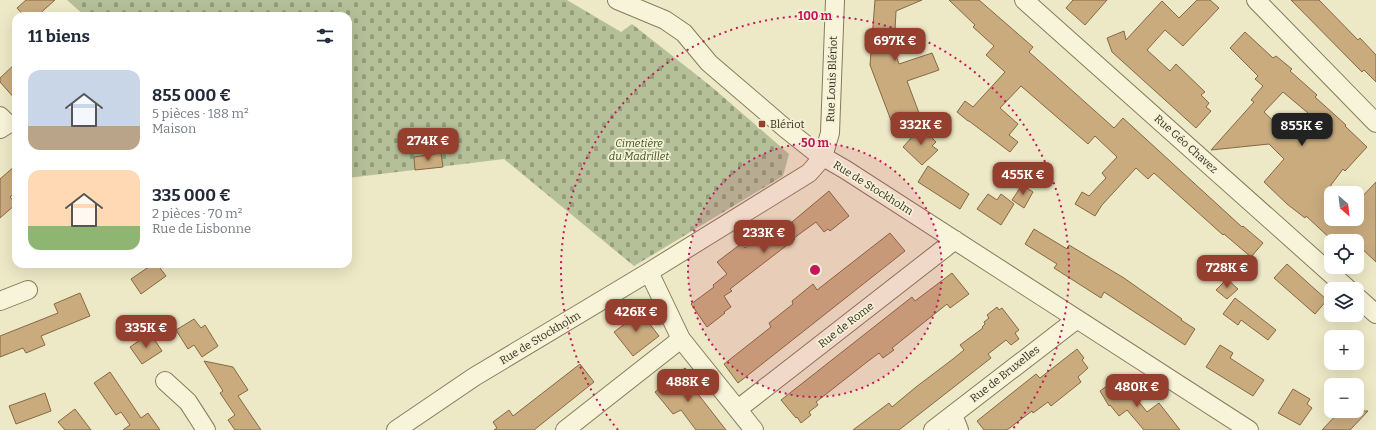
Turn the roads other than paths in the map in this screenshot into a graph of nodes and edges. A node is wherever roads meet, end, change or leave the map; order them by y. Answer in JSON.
{"nodes":[{"id":1,"x":617,"y":0,"type":"edge"},
{"id":2,"x":835,"y":0,"type":"edge"},
{"id":3,"x":1024,"y":0,"type":"edge"},
{"id":4,"x":1256,"y":0,"type":"edge"},
{"id":5,"x":1376,"y":123,"type":"edge"},
{"id":6,"x":823,"y":157,"type":"junction"},
{"id":7,"x":955,"y":240,"type":"junction"},
{"id":8,"x":649,"y":272,"type":"junction"},
{"id":9,"x":1340,"y":282,"type":"edge"},
{"id":10,"x":28,"y":290,"type":"dead end"},
{"id":11,"x":0,"y":301,"type":"edge"},
{"id":12,"x":1364,"y":303,"type":"edge"},
{"id":13,"x":1376,"y":314,"type":"edge"},
{"id":14,"x":1077,"y":319,"type":"junction"},
{"id":15,"x":681,"y":339,"type":"junction"},
{"id":16,"x":165,"y":381,"type":"dead end"},
{"id":17,"x":738,"y":409,"type":"junction"},
{"id":18,"x":956,"y":422,"type":"edge"},
{"id":19,"x":206,"y":430,"type":"edge"},
{"id":20,"x":396,"y":430,"type":"edge"},
{"id":21,"x":565,"y":430,"type":"edge"},
{"id":22,"x":754,"y":430,"type":"edge"},
{"id":23,"x":933,"y":430,"type":"edge"},
{"id":24,"x":1249,"y":430,"type":"edge"}],
"edges":[{"from":1,"to":6,"type":"street"},
{"from":2,"to":6,"type":"street","name":"Rue Louis Blériot"},
{"from":3,"to":9,"type":"street","name":"Rue Géo Chavez"},
{"from":4,"to":5,"type":"street"},
{"from":6,"to":7,"type":"street","name":"Rue de Stockholm"},
{"from":6,"to":8,"type":"street","name":"Rue de Stockholm"},
{"from":7,"to":14,"type":"street","name":"Rue de Stockholm"},
{"from":7,"to":17,"type":"street","name":"Rue de Rome"},
{"from":8,"to":15,"type":"street"},
{"from":8,"to":20,"type":"street","name":"Rue de Stockholm"},
{"from":10,"to":11,"type":"street"},
{"from":12,"to":13,"type":"street"},
{"from":14,"to":18,"type":"street","name":"Rue de Bruxelles"},
{"from":14,"to":24,"type":"street","name":"Rue de Stockholm"},
{"from":15,"to":17,"type":"street"},
{"from":15,"to":21,"type":"street"},
{"from":16,"to":19,"type":"street"},
{"from":17,"to":22,"type":"street"},
{"from":18,"to":23,"type":"street","name":"Rue de Bruxelles"}]}
